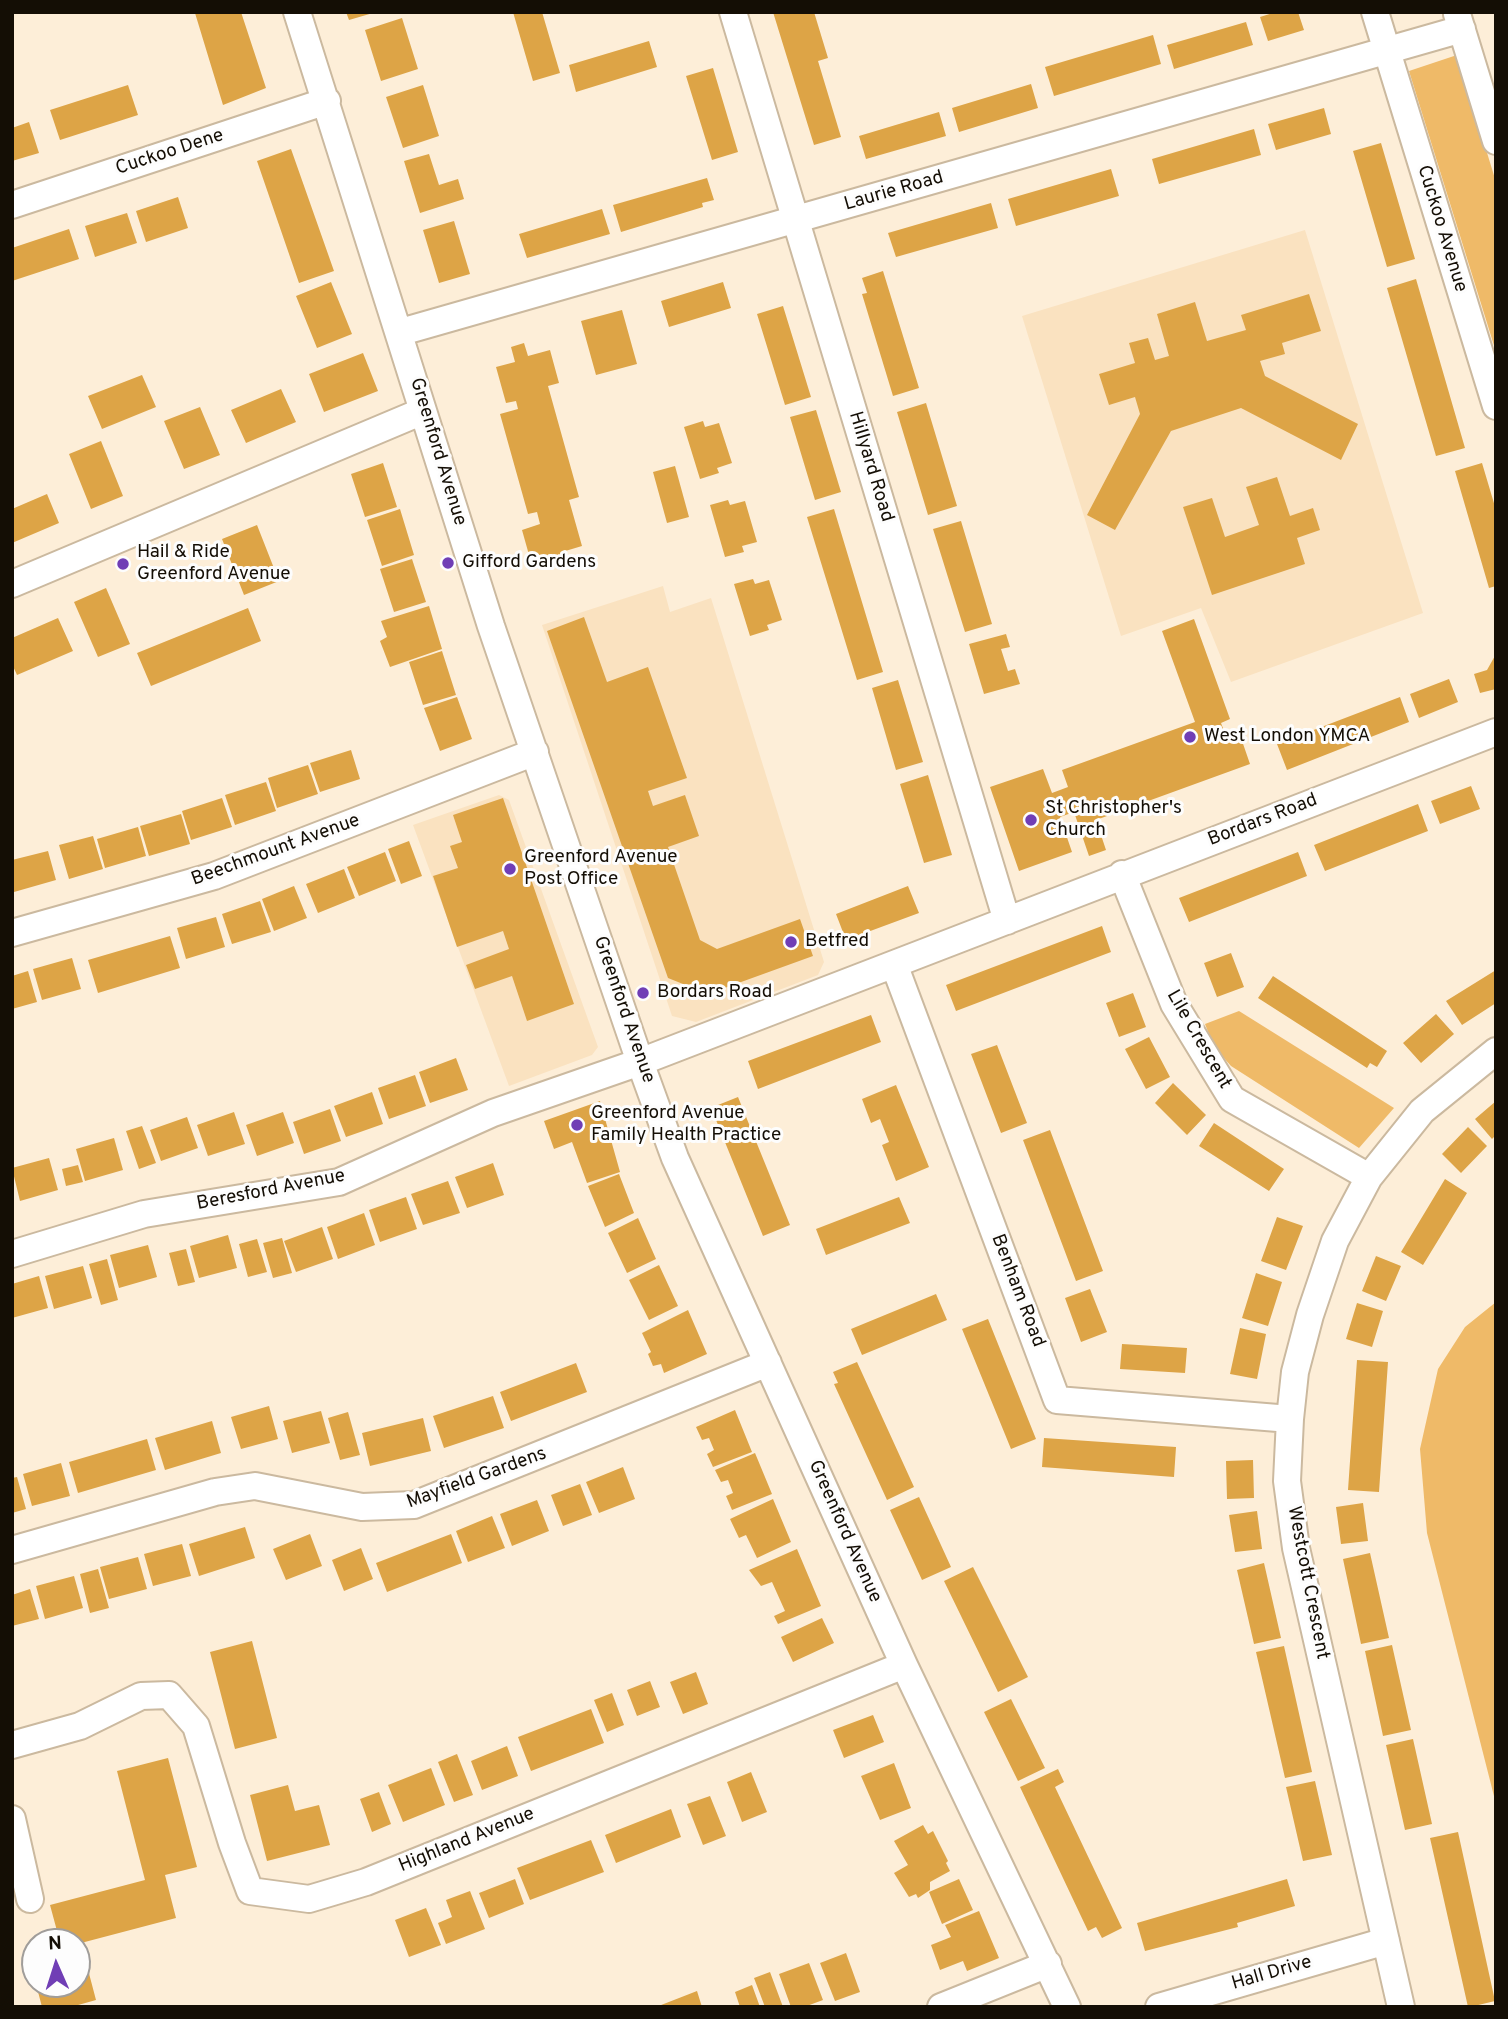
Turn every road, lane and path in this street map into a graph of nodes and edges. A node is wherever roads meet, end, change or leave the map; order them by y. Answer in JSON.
{"nodes":[{"id":1,"x":297,"y":12,"type":"edge"},
{"id":2,"x":733,"y":12,"type":"edge"},
{"id":3,"x":1375,"y":12,"type":"edge"},
{"id":4,"x":1459,"y":20,"type":"edge"},
{"id":5,"x":1387,"y":52,"type":"junction"},
{"id":6,"x":327,"y":101,"type":"junction"},
{"id":7,"x":1496,"y":141,"type":"edge"},
{"id":8,"x":12,"y":205,"type":"edge"},
{"id":9,"x":796,"y":220,"type":"junction"},
{"id":10,"x":401,"y":332,"type":"junction"},
{"id":11,"x":1496,"y":406,"type":"edge"},
{"id":12,"x":423,"y":411,"type":"junction"},
{"id":13,"x":12,"y":584,"type":"edge"},
{"id":14,"x":1496,"y":732,"type":"edge"},
{"id":15,"x":535,"y":752,"type":"junction"},
{"id":16,"x":1122,"y":874,"type":"junction"},
{"id":17,"x":1007,"y":921,"type":"junction"},
{"id":18,"x":12,"y":933,"type":"edge"},
{"id":19,"x":894,"y":964,"type":"junction"},
{"id":20,"x":1496,"y":1051,"type":"edge"},
{"id":21,"x":640,"y":1062,"type":"junction"},
{"id":22,"x":1369,"y":1177,"type":"junction"},
{"id":23,"x":12,"y":1254,"type":"edge"},
{"id":24,"x":768,"y":1363,"type":"junction"},
{"id":25,"x":1290,"y":1419,"type":"junction"},
{"id":26,"x":12,"y":1550,"type":"edge"},
{"id":27,"x":904,"y":1665,"type":"junction"},
{"id":28,"x":12,"y":1745,"type":"edge"},
{"id":29,"x":12,"y":1819,"type":"edge"},
{"id":30,"x":30,"y":1899,"type":"dead end"},
{"id":31,"x":1385,"y":1941,"type":"junction"},
{"id":32,"x":1048,"y":1964,"type":"junction"},
{"id":33,"x":941,"y":2007,"type":"edge"},
{"id":34,"x":1067,"y":2007,"type":"edge"},
{"id":35,"x":1159,"y":2007,"type":"edge"},
{"id":36,"x":1401,"y":2007,"type":"edge"}],
"edges":[{"from":1,"to":6,"type":"street","name":"Greenford Avenue"},
{"from":2,"to":9,"type":"street","name":"Hillyard Road"},
{"from":3,"to":5,"type":"street","name":"Cuckoo Avenue"},
{"from":4,"to":5,"type":"street"},
{"from":4,"to":7,"type":"street"},
{"from":5,"to":9,"type":"street","name":"Laurie Road"},
{"from":5,"to":11,"type":"street","name":"Cuckoo Avenue"},
{"from":6,"to":8,"type":"street","name":"Cuckoo Dene"},
{"from":6,"to":10,"type":"street","name":"Greenford Avenue"},
{"from":9,"to":10,"type":"street","name":"Laurie Road"},
{"from":9,"to":17,"type":"street","name":"Hillyard Road"},
{"from":10,"to":12,"type":"street","name":"Greenford Avenue"},
{"from":12,"to":13,"type":"street"},
{"from":12,"to":15,"type":"street","name":"Greenford Avenue"},
{"from":14,"to":16,"type":"street","name":"Bordars Road"},
{"from":15,"to":18,"type":"street","name":"Beechmount Avenue"},
{"from":15,"to":21,"type":"street","name":"Greenford Avenue"},
{"from":16,"to":17,"type":"street","name":"Bordars Road"},
{"from":16,"to":22,"type":"street","name":"Lile Crescent"},
{"from":17,"to":19,"type":"street","name":"Bordars Road"},
{"from":19,"to":21,"type":"street","name":"Bordars Road"},
{"from":19,"to":25,"type":"street","name":"Benham Road"},
{"from":20,"to":22,"type":"street","name":"Westcott Crescent"},
{"from":21,"to":23,"type":"street","name":"Beresford Avenue"},
{"from":21,"to":24,"type":"street","name":"Greenford Avenue"},
{"from":22,"to":25,"type":"street","name":"Westcott Crescent"},
{"from":24,"to":26,"type":"street","name":"Mayfield Gardens"},
{"from":24,"to":27,"type":"street","name":"Greenford Avenue"},
{"from":25,"to":31,"type":"street","name":"Westcott Crescent"},
{"from":27,"to":28,"type":"street","name":"Highland Avenue"},
{"from":27,"to":32,"type":"street","name":"Greenford Avenue"},
{"from":29,"to":30,"type":"street"},
{"from":31,"to":35,"type":"street","name":"Hall Drive"},
{"from":31,"to":36,"type":"street","name":"Westcott Crescent"},
{"from":32,"to":33,"type":"street"},
{"from":32,"to":34,"type":"street","name":"Greenford Avenue"}]}
